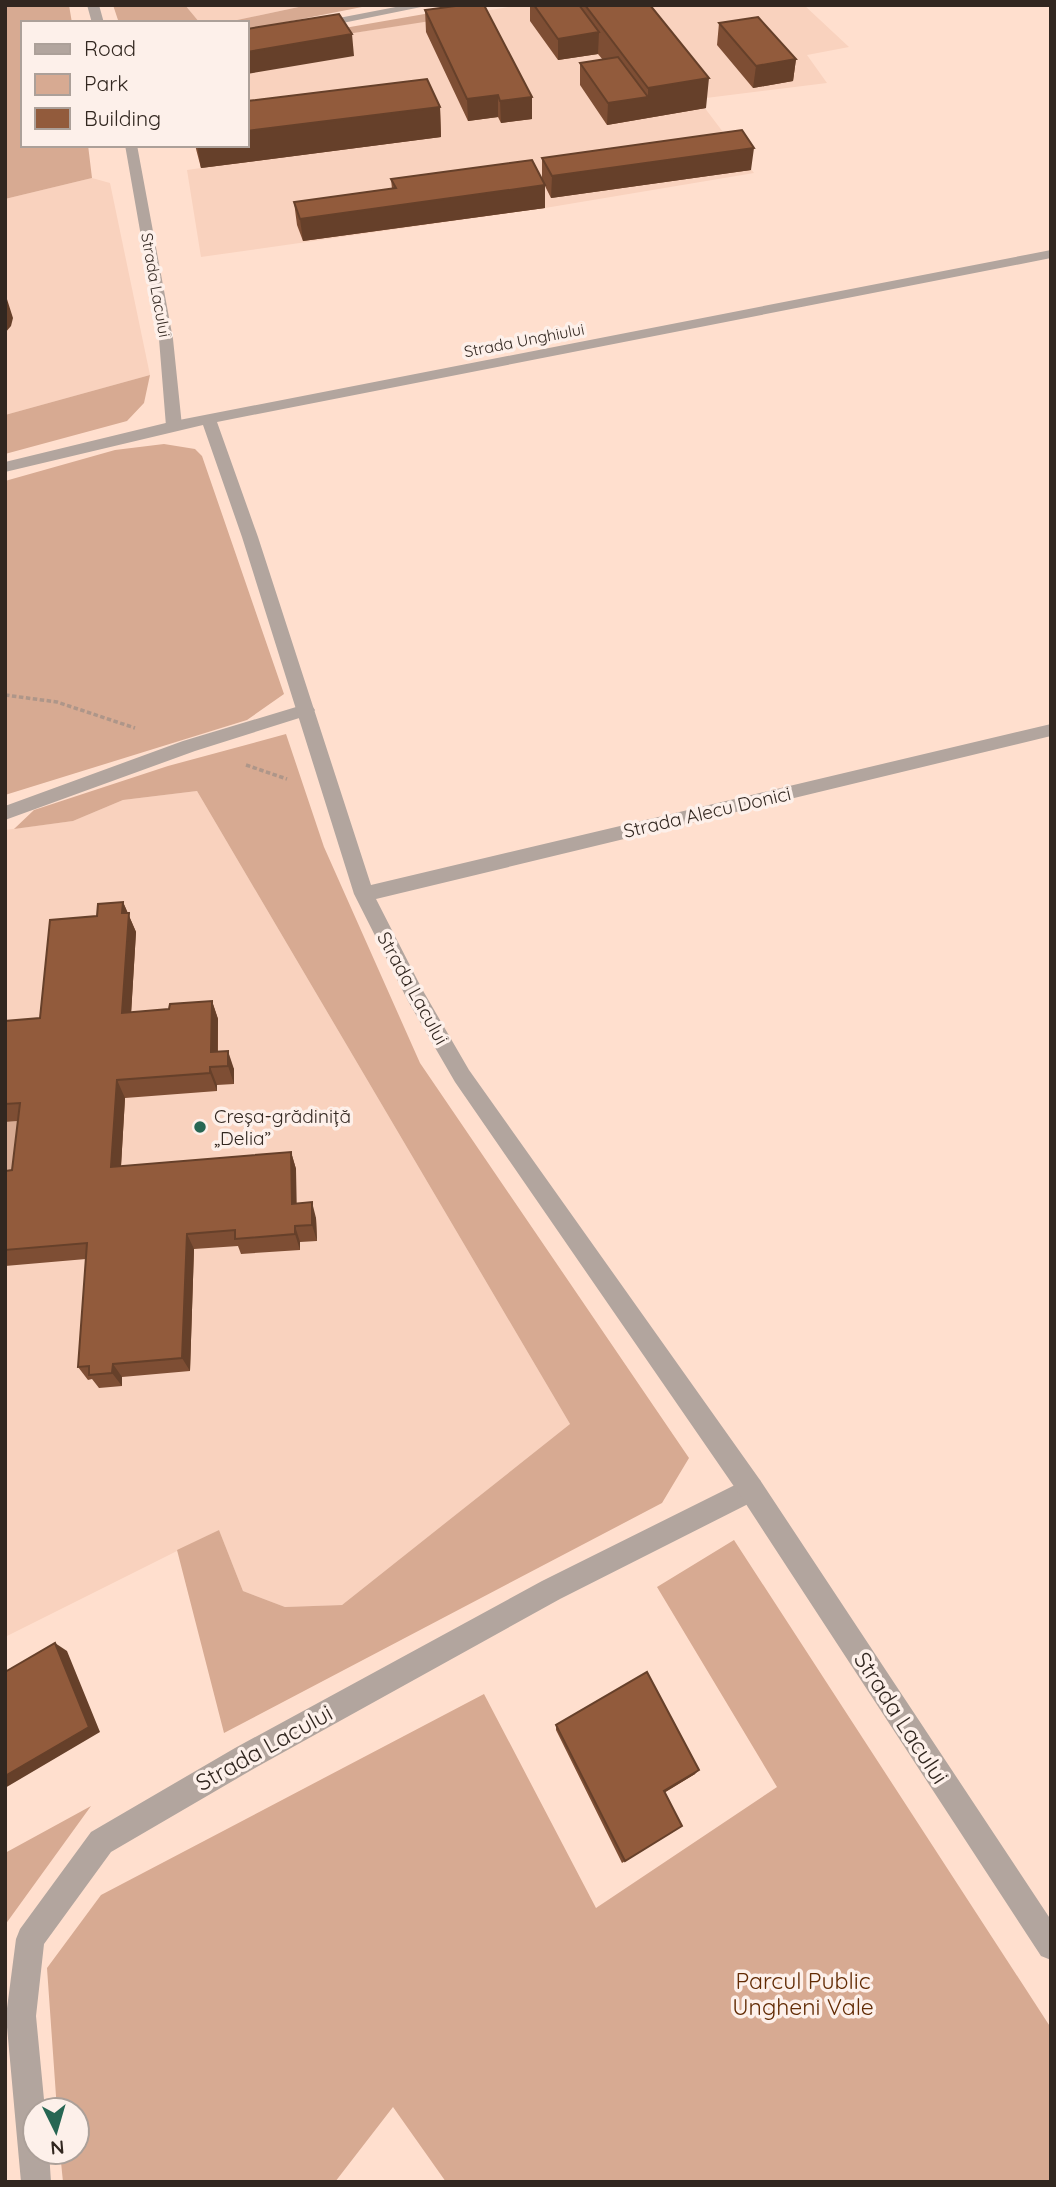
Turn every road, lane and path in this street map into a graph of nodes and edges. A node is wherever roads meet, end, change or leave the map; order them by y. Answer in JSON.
{"nodes":[{"id":1,"x":426,"y":5,"type":"edge"},
{"id":2,"x":300,"y":28,"type":"edge"},
{"id":3,"x":131,"y":147,"type":"edge"},
{"id":4,"x":1051,"y":254,"type":"edge"},
{"id":5,"x":209,"y":420,"type":"junction"},
{"id":6,"x":174,"y":426,"type":"junction"},
{"id":7,"x":5,"y":467,"type":"edge"},
{"id":8,"x":306,"y":710,"type":"junction"},
{"id":9,"x":1051,"y":730,"type":"edge"},
{"id":10,"x":5,"y":813,"type":"edge"},
{"id":11,"x":364,"y":894,"type":"junction"},
{"id":12,"x":751,"y":1489,"type":"junction"},
{"id":13,"x":1051,"y":1946,"type":"edge"},
{"id":14,"x":36,"y":2182,"type":"edge"}],
"edges":[{"from":1,"to":2,"type":"street"},
{"from":3,"to":6,"type":"street","name":"Strada Lacului"},
{"from":4,"to":5,"type":"street","name":"Strada Unghiului"},
{"from":5,"to":6,"type":"street","name":"Strada Unghiului"},
{"from":5,"to":8,"type":"street","name":"Strada Lacului"},
{"from":6,"to":7,"type":"street","name":"Strada Unghiului"},
{"from":8,"to":10,"type":"street"},
{"from":8,"to":11,"type":"street","name":"Strada Lacului"},
{"from":9,"to":11,"type":"street","name":"Strada Alecu Donici"},
{"from":11,"to":12,"type":"street","name":"Strada Lacului"},
{"from":12,"to":13,"type":"street","name":"Strada Lacului"},
{"from":12,"to":14,"type":"street","name":"Strada Lacului"}]}
